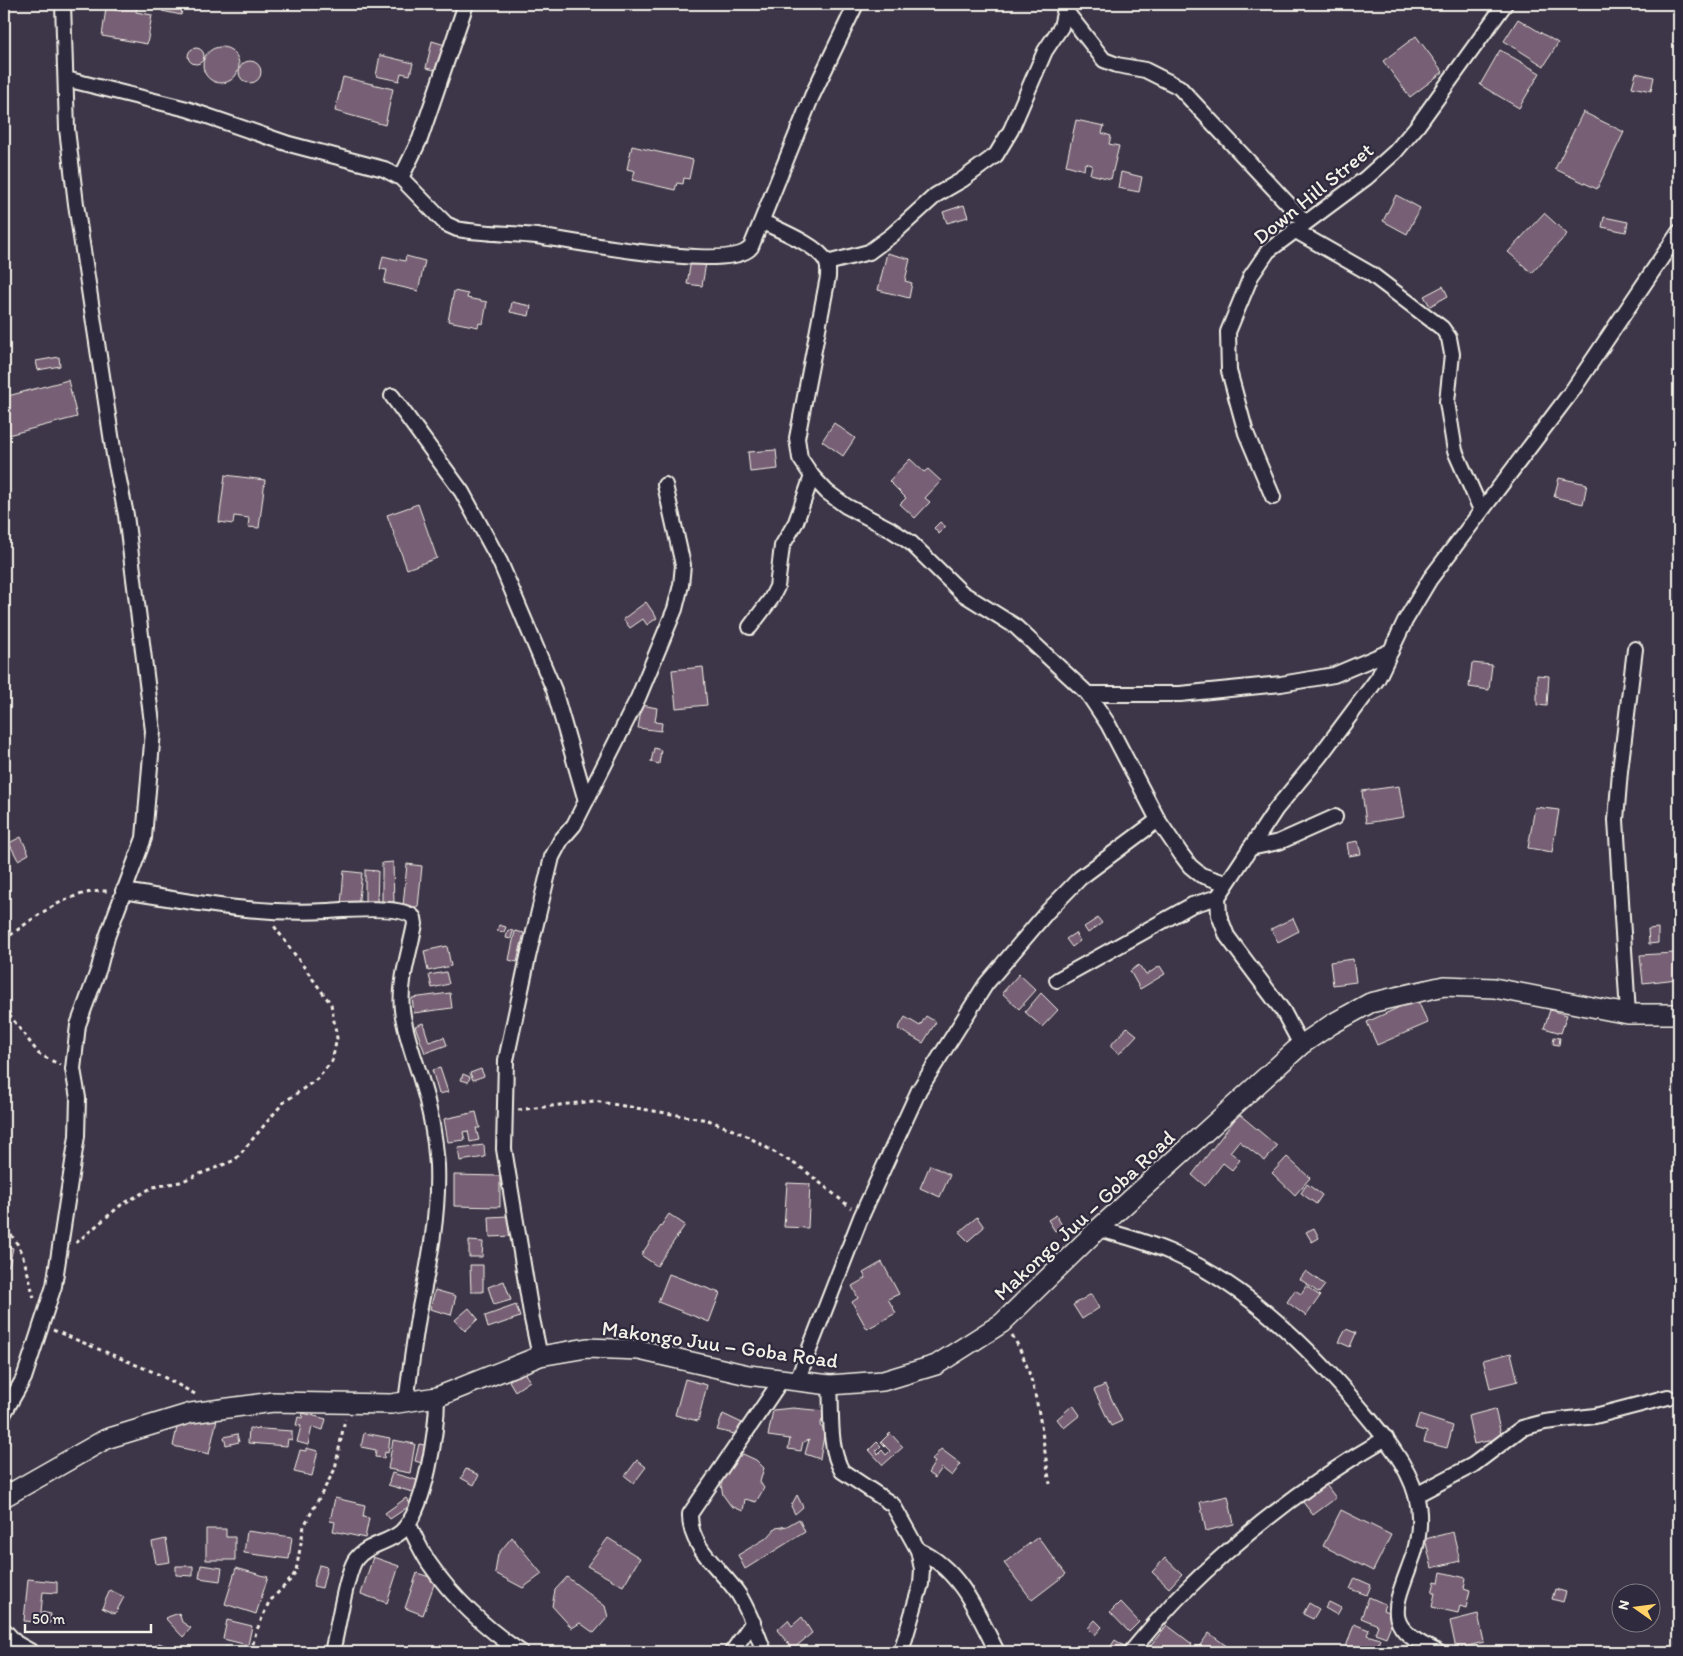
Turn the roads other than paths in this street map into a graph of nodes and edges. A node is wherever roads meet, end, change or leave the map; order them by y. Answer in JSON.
{"nodes":[{"id":1,"x":63,"y":4,"type":"edge"},
{"id":2,"x":466,"y":4,"type":"edge"},
{"id":3,"x":856,"y":4,"type":"edge"},
{"id":4,"x":1505,"y":4,"type":"edge"},
{"id":5,"x":1066,"y":7,"type":"edge"},
{"id":6,"x":66,"y":79,"type":"junction"},
{"id":7,"x":401,"y":178,"type":"junction"},
{"id":8,"x":763,"y":222,"type":"junction"},
{"id":9,"x":1299,"y":226,"type":"junction"},
{"id":10,"x":1679,"y":232,"type":"edge"},
{"id":11,"x":828,"y":263,"type":"junction"},
{"id":12,"x":392,"y":396,"type":"dead end"},
{"id":13,"x":812,"y":476,"type":"junction"},
{"id":14,"x":665,"y":485,"type":"dead end"},
{"id":15,"x":1273,"y":497,"type":"dead end"},
{"id":16,"x":1481,"y":510,"type":"junction"},
{"id":17,"x":750,"y":627,"type":"dead end"},
{"id":18,"x":1635,"y":649,"type":"dead end"},
{"id":19,"x":1391,"y":651,"type":"junction"},
{"id":20,"x":1088,"y":694,"type":"junction"},
{"id":21,"x":586,"y":801,"type":"junction"},
{"id":22,"x":1335,"y":817,"type":"dead end"},
{"id":23,"x":1158,"y":820,"type":"junction"},
{"id":24,"x":1250,"y":848,"type":"junction"},
{"id":25,"x":1225,"y":883,"type":"junction"},
{"id":26,"x":123,"y":891,"type":"junction"},
{"id":27,"x":1218,"y":897,"type":"junction"},
{"id":28,"x":1057,"y":980,"type":"dead end"},
{"id":29,"x":1628,"y":1014,"type":"junction"},
{"id":30,"x":1679,"y":1014,"type":"edge"},
{"id":31,"x":1301,"y":1046,"type":"junction"},
{"id":32,"x":1098,"y":1229,"type":"junction"},
{"id":33,"x":540,"y":1356,"type":"junction"},
{"id":34,"x":789,"y":1380,"type":"junction"},
{"id":35,"x":830,"y":1386,"type":"junction"},
{"id":36,"x":437,"y":1397,"type":"junction"},
{"id":37,"x":1668,"y":1397,"type":"dead end"},
{"id":38,"x":406,"y":1402,"type":"junction"},
{"id":39,"x":4,"y":1413,"type":"edge"},
{"id":40,"x":1386,"y":1438,"type":"junction"},
{"id":41,"x":1416,"y":1495,"type":"junction"},
{"id":42,"x":4,"y":1497,"type":"edge"},
{"id":43,"x":409,"y":1525,"type":"junction"},
{"id":44,"x":918,"y":1550,"type":"junction"},
{"id":45,"x":753,"y":1622,"type":"junction"},
{"id":46,"x":4,"y":1630,"type":"edge"},
{"id":47,"x":32,"y":1652,"type":"edge"},
{"id":48,"x":332,"y":1652,"type":"edge"},
{"id":49,"x":521,"y":1652,"type":"edge"},
{"id":50,"x":732,"y":1652,"type":"edge"},
{"id":51,"x":764,"y":1652,"type":"edge"},
{"id":52,"x":901,"y":1652,"type":"edge"},
{"id":53,"x":997,"y":1652,"type":"edge"},
{"id":54,"x":1130,"y":1652,"type":"edge"},
{"id":55,"x":1438,"y":1652,"type":"edge"}],
"edges":[{"from":1,"to":6,"type":"street"},
{"from":2,"to":7,"type":"street"},
{"from":3,"to":8,"type":"street"},
{"from":4,"to":9,"type":"street","name":"Down Hill Street"},
{"from":5,"to":9,"type":"street"},
{"from":5,"to":11,"type":"street"},
{"from":6,"to":7,"type":"street"},
{"from":6,"to":26,"type":"street"},
{"from":7,"to":8,"type":"street"},
{"from":8,"to":11,"type":"street"},
{"from":9,"to":15,"type":"street","name":"Down Hill Street"},
{"from":9,"to":16,"type":"street"},
{"from":10,"to":16,"type":"street"},
{"from":11,"to":13,"type":"street"},
{"from":12,"to":21,"type":"street"},
{"from":13,"to":17,"type":"street"},
{"from":13,"to":20,"type":"street"},
{"from":14,"to":21,"type":"street"},
{"from":16,"to":19,"type":"street"},
{"from":18,"to":29,"type":"street"},
{"from":19,"to":20,"type":"street"},
{"from":19,"to":24,"type":"street"},
{"from":20,"to":23,"type":"street"},
{"from":21,"to":33,"type":"street"},
{"from":22,"to":24,"type":"street"},
{"from":23,"to":25,"type":"street"},
{"from":23,"to":34,"type":"street"},
{"from":24,"to":25,"type":"street"},
{"from":25,"to":27,"type":"street"},
{"from":26,"to":38,"type":"street"},
{"from":26,"to":39,"type":"street"},
{"from":27,"to":28,"type":"street"},
{"from":27,"to":31,"type":"street"},
{"from":29,"to":30,"type":"street","name":"Makongo Juu – Goba Road"},
{"from":29,"to":31,"type":"street","name":"Makongo Juu – Goba Road"},
{"from":31,"to":32,"type":"street","name":"Makongo Juu – Goba Road"},
{"from":32,"to":35,"type":"street","name":"Makongo Juu – Goba Road"},
{"from":32,"to":40,"type":"street"},
{"from":33,"to":34,"type":"street","name":"Makongo Juu – Goba Road"},
{"from":33,"to":36,"type":"street","name":"Makongo Juu – Goba Road"},
{"from":34,"to":35,"type":"street","name":"Makongo Juu – Goba Road"},
{"from":34,"to":45,"type":"street"},
{"from":35,"to":44,"type":"street"},
{"from":36,"to":38,"type":"street","name":"Makongo Juu – Goba Road"},
{"from":36,"to":43,"type":"street"},
{"from":37,"to":41,"type":"street"},
{"from":38,"to":42,"type":"street","name":"Makongo Juu – Goba Road"},
{"from":40,"to":41,"type":"street"},
{"from":40,"to":54,"type":"street"},
{"from":41,"to":55,"type":"street"},
{"from":43,"to":48,"type":"street"},
{"from":43,"to":49,"type":"street"},
{"from":44,"to":52,"type":"street"},
{"from":44,"to":53,"type":"street"},
{"from":45,"to":50,"type":"street"},
{"from":45,"to":51,"type":"street"},
{"from":46,"to":47,"type":"street"}]}
